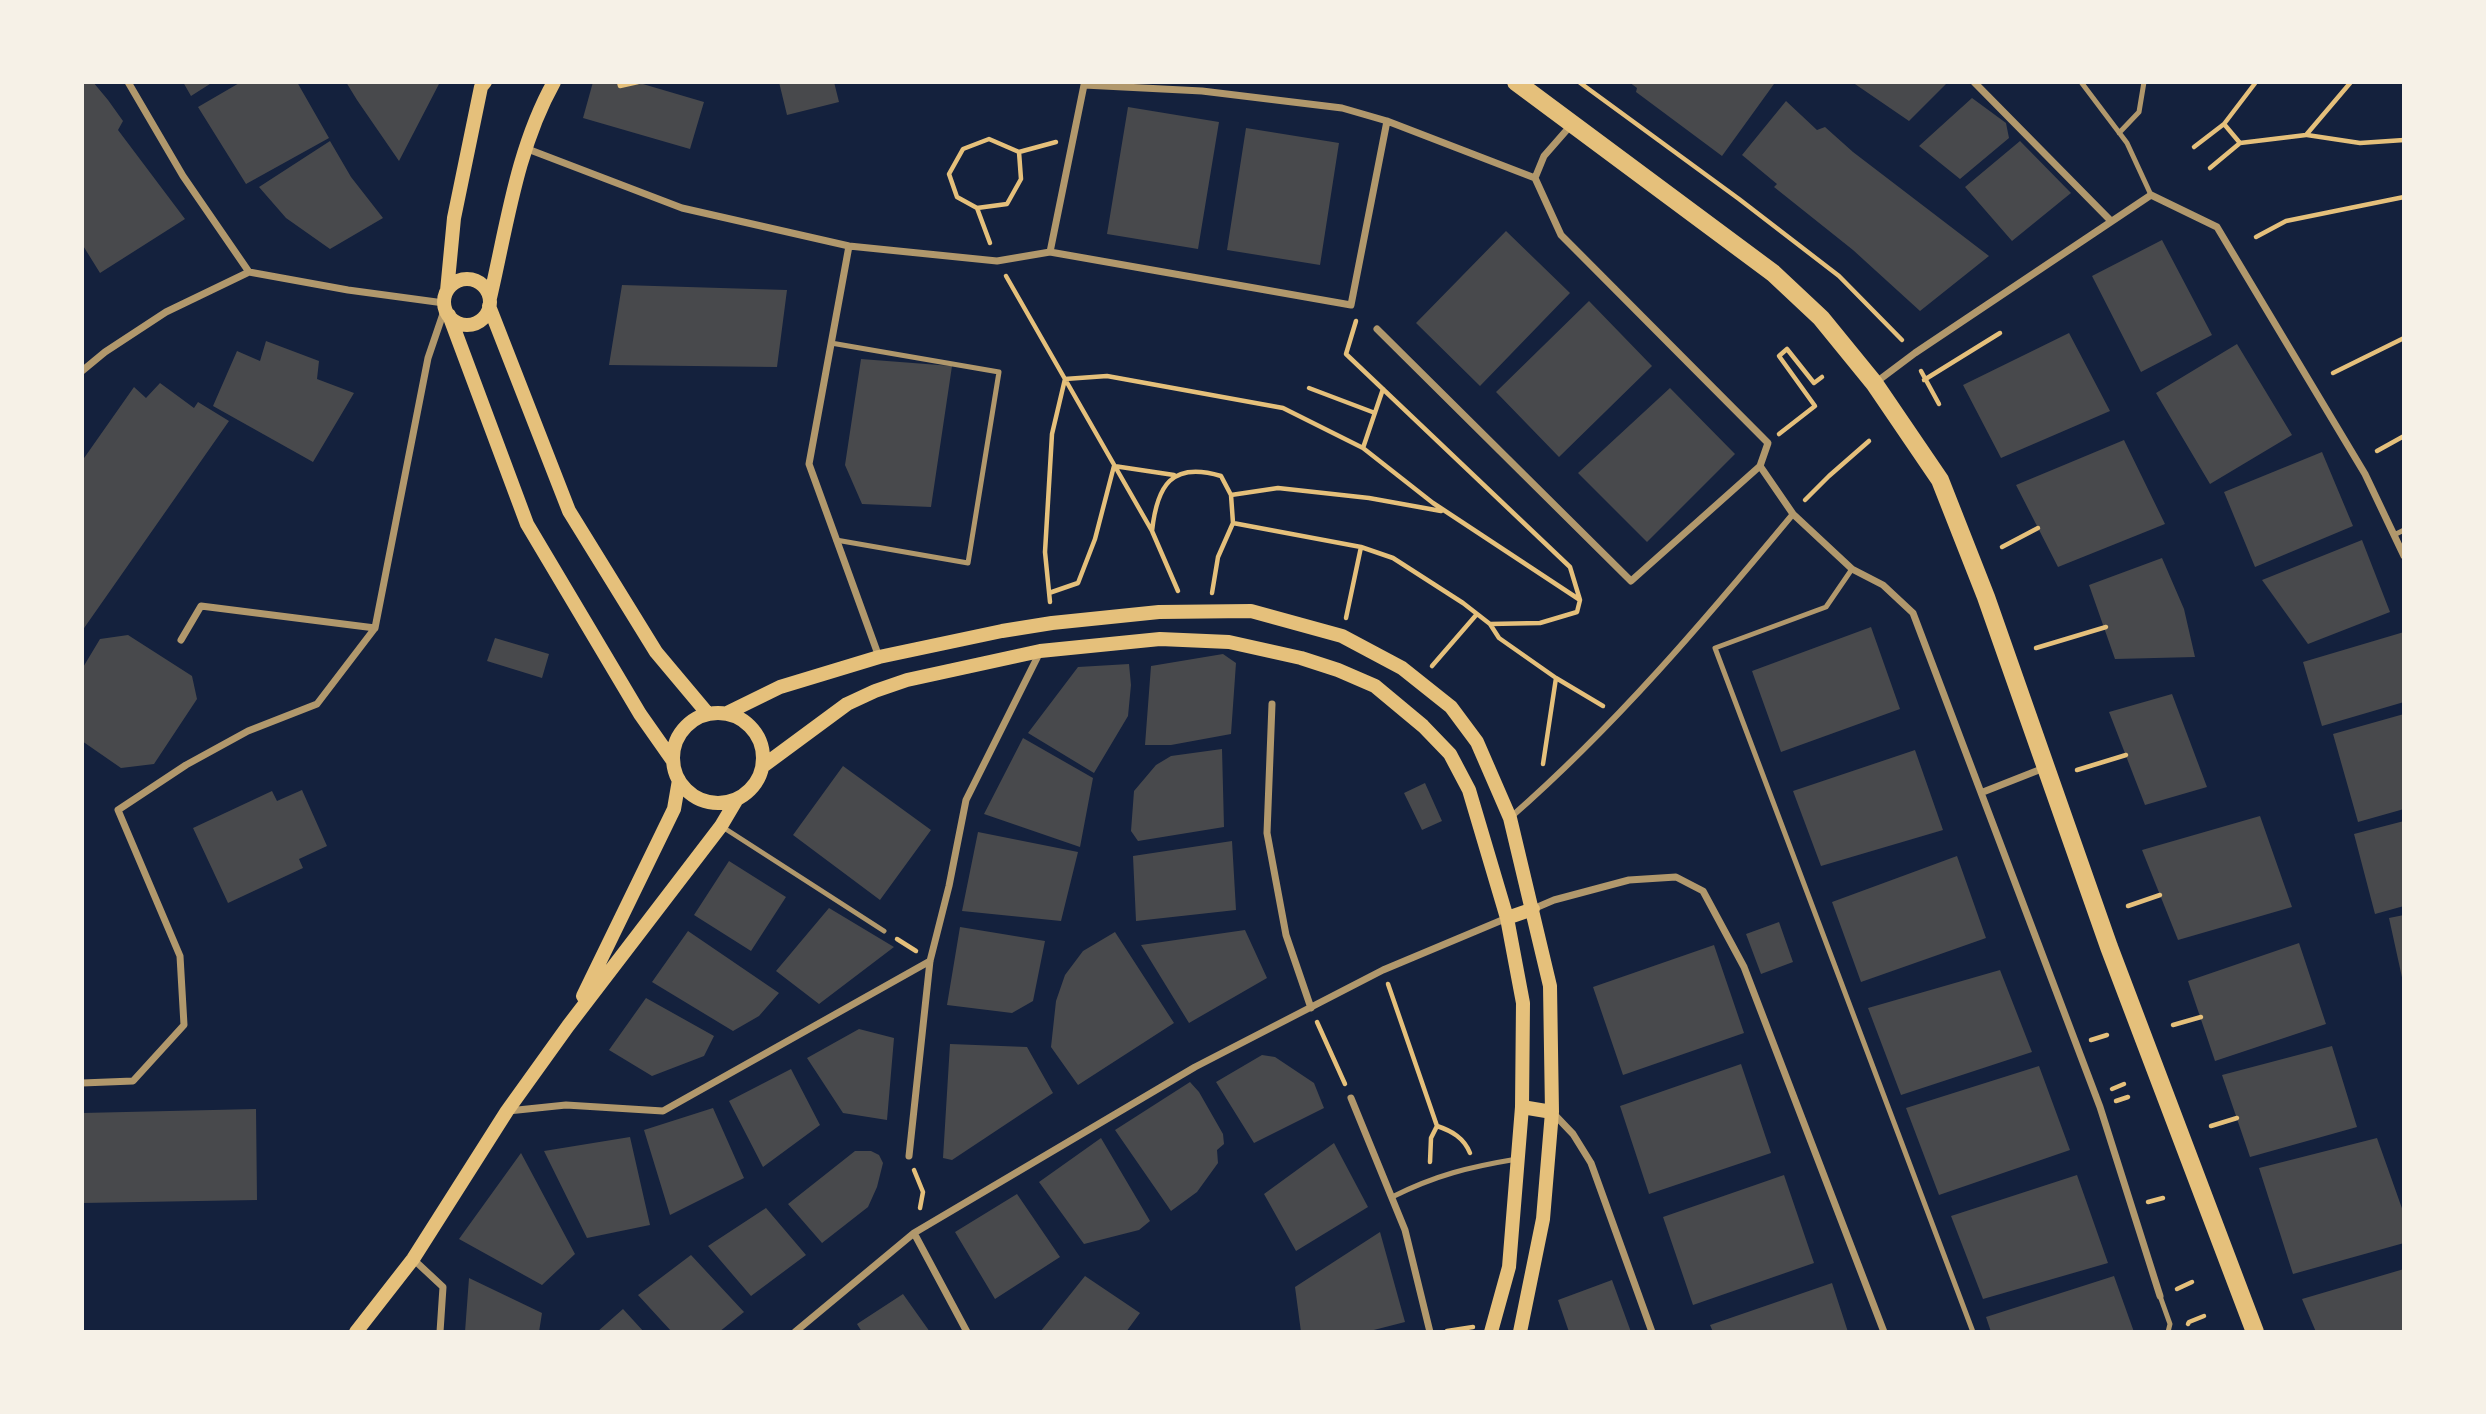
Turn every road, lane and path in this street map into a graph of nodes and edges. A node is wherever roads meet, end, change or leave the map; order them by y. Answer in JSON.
{"nodes":[{"id":1,"x":128,"y":82,"type":"edge"},
{"id":2,"x":554,"y":82,"type":"edge"},
{"id":3,"x":619,"y":82,"type":"edge"},
{"id":4,"x":638,"y":82,"type":"edge"},
{"id":5,"x":1579,"y":82,"type":"edge"},
{"id":6,"x":1975,"y":82,"type":"edge"},
{"id":7,"x":2081,"y":82,"type":"edge"},
{"id":8,"x":2144,"y":82,"type":"edge"},
{"id":9,"x":2256,"y":82,"type":"edge"},
{"id":10,"x":2351,"y":82,"type":"edge"},
{"id":11,"x":481,"y":84,"type":"edge"},
{"id":12,"x":1522,"y":84,"type":"edge"},
{"id":13,"x":1387,"y":121,"type":"junction"},
{"id":14,"x":1572,"y":123,"type":"junction"},
{"id":15,"x":2224,"y":124,"type":"junction"},
{"id":16,"x":2119,"y":133,"type":"junction"},
{"id":17,"x":2306,"y":135,"type":"junction"},
{"id":18,"x":1073,"y":137,"type":"junction"},
{"id":19,"x":2404,"y":140,"type":"edge"},
{"id":20,"x":2240,"y":144,"type":"junction"},
{"id":21,"x":2194,"y":147,"type":"dead end"},
{"id":22,"x":525,"y":148,"type":"junction"},
{"id":23,"x":1019,"y":152,"type":"junction"},
{"id":24,"x":2210,"y":168,"type":"dead end"},
{"id":25,"x":1535,"y":178,"type":"junction"},
{"id":26,"x":2151,"y":195,"type":"junction"},
{"id":27,"x":2404,"y":197,"type":"edge"},
{"id":28,"x":977,"y":208,"type":"junction"},
{"id":29,"x":2111,"y":222,"type":"junction"},
{"id":30,"x":2256,"y":237,"type":"dead end"},
{"id":31,"x":849,"y":246,"type":"junction"},
{"id":32,"x":1050,"y":252,"type":"junction"},
{"id":33,"x":998,"y":261,"type":"junction"},
{"id":34,"x":249,"y":272,"type":"junction"},
{"id":35,"x":490,"y":302,"type":"junction"},
{"id":36,"x":446,"y":304,"type":"junction"},
{"id":37,"x":1355,"y":315,"type":"dead end"},
{"id":38,"x":1377,"y":329,"type":"dead end"},
{"id":39,"x":2000,"y":333,"type":"dead end"},
{"id":40,"x":2404,"y":338,"type":"edge"},
{"id":41,"x":831,"y":343,"type":"junction"},
{"id":42,"x":1915,"y":354,"type":"junction"},
{"id":43,"x":82,"y":371,"type":"edge"},
{"id":44,"x":2333,"y":373,"type":"dead end"},
{"id":45,"x":1822,"y":377,"type":"dead end"},
{"id":46,"x":1065,"y":379,"type":"junction"},
{"id":47,"x":1924,"y":380,"type":"junction"},
{"id":48,"x":1874,"y":383,"type":"junction"},
{"id":49,"x":1309,"y":388,"type":"dead end"},
{"id":50,"x":1383,"y":389,"type":"junction"},
{"id":51,"x":1940,"y":404,"type":"dead end"},
{"id":52,"x":1375,"y":413,"type":"junction"},
{"id":53,"x":2404,"y":436,"type":"edge"},
{"id":54,"x":1869,"y":442,"type":"dead end"},
{"id":55,"x":1768,"y":443,"type":"junction"},
{"id":56,"x":1363,"y":448,"type":"junction"},
{"id":57,"x":2377,"y":451,"type":"dead end"},
{"id":58,"x":1114,"y":466,"type":"junction"},
{"id":59,"x":1760,"y":466,"type":"junction"},
{"id":60,"x":1175,"y":475,"type":"junction"},
{"id":61,"x":1811,"y":493,"type":"dead end"},
{"id":62,"x":1231,"y":495,"type":"junction"},
{"id":63,"x":1445,"y":512,"type":"junction"},
{"id":64,"x":1793,"y":514,"type":"junction"},
{"id":65,"x":1233,"y":523,"type":"junction"},
{"id":66,"x":2038,"y":528,"type":"dead end"},
{"id":67,"x":2404,"y":530,"type":"edge"},
{"id":68,"x":1152,"y":531,"type":"junction"},
{"id":69,"x":2394,"y":535,"type":"junction"},
{"id":70,"x":836,"y":540,"type":"junction"},
{"id":71,"x":1361,"y":547,"type":"junction"},
{"id":72,"x":2002,"y":547,"type":"dead end"},
{"id":73,"x":2404,"y":556,"type":"edge"},
{"id":74,"x":1852,"y":569,"type":"junction"},
{"id":75,"x":1049,"y":593,"type":"junction"},
{"id":76,"x":1580,"y":600,"type":"junction"},
{"id":77,"x":1187,"y":611,"type":"junction"},
{"id":78,"x":1209,"y":611,"type":"junction"},
{"id":79,"x":1477,"y":614,"type":"junction"},
{"id":80,"x":1052,"y":623,"type":"junction"},
{"id":81,"x":1490,"y":624,"type":"junction"},
{"id":82,"x":2106,"y":627,"type":"dead end"},
{"id":83,"x":375,"y":628,"type":"junction"},
{"id":84,"x":1342,"y":636,"type":"junction"},
{"id":85,"x":181,"y":640,"type":"dead end"},
{"id":86,"x":2036,"y":648,"type":"dead end"},
{"id":87,"x":1040,"y":651,"type":"junction"},
{"id":88,"x":879,"y":657,"type":"junction"},
{"id":89,"x":1556,"y":678,"type":"junction"},
{"id":90,"x":1418,"y":682,"type":"junction"},
{"id":91,"x":1272,"y":704,"type":"dead end"},
{"id":92,"x":727,"y":713,"type":"junction"},
{"id":93,"x":708,"y":714,"type":"junction"},
{"id":94,"x":1617,"y":714,"type":"junction"},
{"id":95,"x":2126,"y":755,"type":"dead end"},
{"id":96,"x":673,"y":761,"type":"junction"},
{"id":97,"x":763,"y":766,"type":"junction"},
{"id":98,"x":2047,"y":766,"type":"junction"},
{"id":99,"x":2077,"y":770,"type":"dead end"},
{"id":100,"x":679,"y":780,"type":"junction"},
{"id":101,"x":1983,"y":792,"type":"junction"},
{"id":102,"x":1538,"y":793,"type":"junction"},
{"id":103,"x":737,"y":799,"type":"junction"},
{"id":104,"x":1510,"y":818,"type":"junction"},
{"id":105,"x":721,"y":826,"type":"junction"},
{"id":106,"x":2160,"y":895,"type":"dead end"},
{"id":107,"x":2128,"y":906,"type":"dead end"},
{"id":108,"x":1533,"y":909,"type":"junction"},
{"id":109,"x":1507,"y":918,"type":"junction"},
{"id":110,"x":884,"y":931,"type":"joint"},
{"id":111,"x":930,"y":961,"type":"junction"},
{"id":112,"x":1383,"y":970,"type":"junction"},
{"id":113,"x":1311,"y":1009,"type":"junction"},
{"id":114,"x":2201,"y":1017,"type":"dead end"},
{"id":115,"x":2173,"y":1025,"type":"dead end"},
{"id":116,"x":568,"y":1026,"type":"junction"},
{"id":117,"x":82,"y":1083,"type":"edge"},
{"id":118,"x":1351,"y":1098,"type":"joint"},
{"id":119,"x":1522,"y":1107,"type":"junction"},
{"id":120,"x":507,"y":1111,"type":"junction"},
{"id":121,"x":1552,"y":1112,"type":"junction"},
{"id":122,"x":2237,"y":1118,"type":"dead end"},
{"id":123,"x":1437,"y":1126,"type":"junction"},
{"id":124,"x":2211,"y":1126,"type":"dead end"},
{"id":125,"x":909,"y":1156,"type":"joint"},
{"id":126,"x":1517,"y":1159,"type":"junction"},
{"id":127,"x":1475,"y":1166,"type":"junction"},
{"id":128,"x":1429,"y":1179,"type":"junction"},
{"id":129,"x":1392,"y":1197,"type":"junction"},
{"id":130,"x":915,"y":1233,"type":"junction"},
{"id":131,"x":413,"y":1259,"type":"junction"},
{"id":132,"x":2160,"y":1296,"type":"joint"},
{"id":133,"x":2204,"y":1316,"type":"dead end"},
{"id":134,"x":2189,"y":1322,"type":"dead end"},
{"id":135,"x":356,"y":1332,"type":"edge"},
{"id":136,"x":440,"y":1332,"type":"edge"},
{"id":137,"x":795,"y":1332,"type":"edge"},
{"id":138,"x":967,"y":1332,"type":"edge"},
{"id":139,"x":1430,"y":1332,"type":"edge"},
{"id":140,"x":1491,"y":1332,"type":"edge"},
{"id":141,"x":1520,"y":1332,"type":"edge"},
{"id":142,"x":1652,"y":1332,"type":"edge"},
{"id":143,"x":1884,"y":1332,"type":"edge"},
{"id":144,"x":1973,"y":1332,"type":"edge"},
{"id":145,"x":2168,"y":1332,"type":"edge"},
{"id":146,"x":2255,"y":1332,"type":"edge"}],
"edges":[{"from":1,"to":34,"type":"street"},
{"from":2,"to":22,"type":"main road"},
{"from":3,"to":4,"type":"path"},
{"from":5,"to":42,"type":"path"},
{"from":6,"to":29,"type":"street"},
{"from":7,"to":16,"type":"lane"},
{"from":8,"to":16,"type":"lane"},
{"from":9,"to":15,"type":"path"},
{"from":10,"to":17,"type":"path"},
{"from":11,"to":36,"type":"main road"},
{"from":12,"to":14,"type":"main road"},
{"from":13,"to":18,"type":"street"},
{"from":13,"to":25,"type":"street"},
{"from":13,"to":32,"type":"street"},
{"from":14,"to":25,"type":"street"},
{"from":14,"to":48,"type":"main road"},
{"from":15,"to":20,"type":"path"},
{"from":15,"to":21,"type":"path"},
{"from":16,"to":26,"type":"lane"},
{"from":17,"to":19,"type":"path"},
{"from":17,"to":20,"type":"path"},
{"from":18,"to":23,"type":"path"},
{"from":18,"to":32,"type":"street"},
{"from":20,"to":24,"type":"path"},
{"from":22,"to":31,"type":"street"},
{"from":22,"to":35,"type":"main road"},
{"from":23,"to":28,"type":"path"},
{"from":23,"to":28,"type":"path"},
{"from":25,"to":55,"type":"street"},
{"from":26,"to":29,"type":"street"},
{"from":26,"to":69,"type":"street"},
{"from":27,"to":30,"type":"path"},
{"from":28,"to":33,"type":"path"},
{"from":29,"to":42,"type":"street"},
{"from":31,"to":33,"type":"street"},
{"from":31,"to":41,"type":"street"},
{"from":32,"to":33,"type":"street"},
{"from":33,"to":46,"type":"path"},
{"from":34,"to":36,"type":"street"},
{"from":34,"to":43,"type":"street"},
{"from":35,"to":36,"type":"main road"},
{"from":35,"to":36,"type":"main road"},
{"from":35,"to":93,"type":"main road"},
{"from":36,"to":83,"type":"street"},
{"from":36,"to":96,"type":"main road"},
{"from":37,"to":50,"type":"path"},
{"from":38,"to":59,"type":"street"},
{"from":39,"to":47,"type":"path"},
{"from":40,"to":44,"type":"path"},
{"from":41,"to":70,"type":"street"},
{"from":41,"to":70,"type":"lane"},
{"from":42,"to":47,"type":"path"},
{"from":42,"to":48,"type":"street"},
{"from":45,"to":55,"type":"path"},
{"from":46,"to":56,"type":"path"},
{"from":46,"to":58,"type":"path"},
{"from":46,"to":75,"type":"path"},
{"from":47,"to":51,"type":"path"},
{"from":48,"to":98,"type":"main road"},
{"from":49,"to":52,"type":"path"},
{"from":50,"to":52,"type":"path"},
{"from":50,"to":76,"type":"path"},
{"from":52,"to":56,"type":"path"},
{"from":53,"to":57,"type":"path"},
{"from":54,"to":61,"type":"path"},
{"from":55,"to":59,"type":"street"},
{"from":56,"to":63,"type":"path"},
{"from":58,"to":60,"type":"path"},
{"from":58,"to":68,"type":"path"},
{"from":58,"to":75,"type":"path"},
{"from":59,"to":64,"type":"street"},
{"from":60,"to":62,"type":"path"},
{"from":60,"to":68,"type":"path"},
{"from":62,"to":63,"type":"path"},
{"from":62,"to":65,"type":"path"},
{"from":63,"to":76,"type":"path"},
{"from":64,"to":74,"type":"street"},
{"from":64,"to":94,"type":"street"},
{"from":65,"to":71,"type":"path"},
{"from":65,"to":78,"type":"path"},
{"from":66,"to":72,"type":"path"},
{"from":67,"to":69,"type":"lane"},
{"from":68,"to":77,"type":"path"},
{"from":69,"to":73,"type":"street"},
{"from":70,"to":88,"type":"street"},
{"from":71,"to":79,"type":"path"},
{"from":71,"to":84,"type":"path"},
{"from":74,"to":101,"type":"street"},
{"from":74,"to":144,"type":"lane"},
{"from":75,"to":80,"type":"path"},
{"from":76,"to":81,"type":"path"},
{"from":77,"to":78,"type":"main road"},
{"from":77,"to":80,"type":"main road"},
{"from":78,"to":84,"type":"main road"},
{"from":79,"to":81,"type":"path"},
{"from":79,"to":90,"type":"path"},
{"from":80,"to":88,"type":"main road"},
{"from":81,"to":89,"type":"path"},
{"from":82,"to":86,"type":"path"},
{"from":83,"to":85,"type":"street"},
{"from":83,"to":117,"type":"street"},
{"from":84,"to":90,"type":"main road"},
{"from":87,"to":97,"type":"main road"},
{"from":87,"to":109,"type":"main road"},
{"from":87,"to":111,"type":"street"},
{"from":88,"to":92,"type":"main road"},
{"from":89,"to":94,"type":"path"},
{"from":89,"to":102,"type":"path"},
{"from":90,"to":104,"type":"main road"},
{"from":91,"to":113,"type":"street"},
{"from":92,"to":93,"type":"main road"},
{"from":92,"to":97,"type":"main road"},
{"from":93,"to":96,"type":"main road"},
{"from":94,"to":102,"type":"street"},
{"from":95,"to":99,"type":"path"},
{"from":96,"to":100,"type":"main road"},
{"from":97,"to":103,"type":"main road"},
{"from":98,"to":101,"type":"street"},
{"from":98,"to":146,"type":"main road"},
{"from":100,"to":103,"type":"main road"},
{"from":100,"to":116,"type":"main road"},
{"from":101,"to":132,"type":"street"},
{"from":102,"to":104,"type":"street"},
{"from":103,"to":105,"type":"main road"},
{"from":104,"to":108,"type":"main road"},
{"from":105,"to":110,"type":"lane"},
{"from":105,"to":116,"type":"main road"},
{"from":106,"to":107,"type":"path"},
{"from":108,"to":109,"type":"main road"},
{"from":108,"to":121,"type":"main road"},
{"from":108,"to":143,"type":"street"},
{"from":109,"to":112,"type":"street"},
{"from":109,"to":119,"type":"main road"},
{"from":110,"to":111,"type":"path"},
{"from":111,"to":120,"type":"street"},
{"from":111,"to":125,"type":"street"},
{"from":112,"to":113,"type":"street"},
{"from":112,"to":123,"type":"path"},
{"from":113,"to":118,"type":"path"},
{"from":113,"to":130,"type":"street"},
{"from":114,"to":115,"type":"path"},
{"from":116,"to":120,"type":"main road"},
{"from":118,"to":129,"type":"street"},
{"from":119,"to":121,"type":"main road"},
{"from":119,"to":126,"type":"main road"},
{"from":120,"to":131,"type":"main road"},
{"from":121,"to":141,"type":"main road"},
{"from":121,"to":142,"type":"street"},
{"from":122,"to":124,"type":"path"},
{"from":123,"to":127,"type":"path"},
{"from":123,"to":128,"type":"path"},
{"from":125,"to":130,"type":"path"},
{"from":126,"to":127,"type":"lane"},
{"from":126,"to":140,"type":"main road"},
{"from":127,"to":128,"type":"lane"},
{"from":128,"to":129,"type":"lane"},
{"from":129,"to":139,"type":"street"},
{"from":130,"to":137,"type":"street"},
{"from":130,"to":138,"type":"street"},
{"from":131,"to":135,"type":"main road"},
{"from":131,"to":136,"type":"street"},
{"from":132,"to":145,"type":"lane"},
{"from":133,"to":134,"type":"path"}]}
